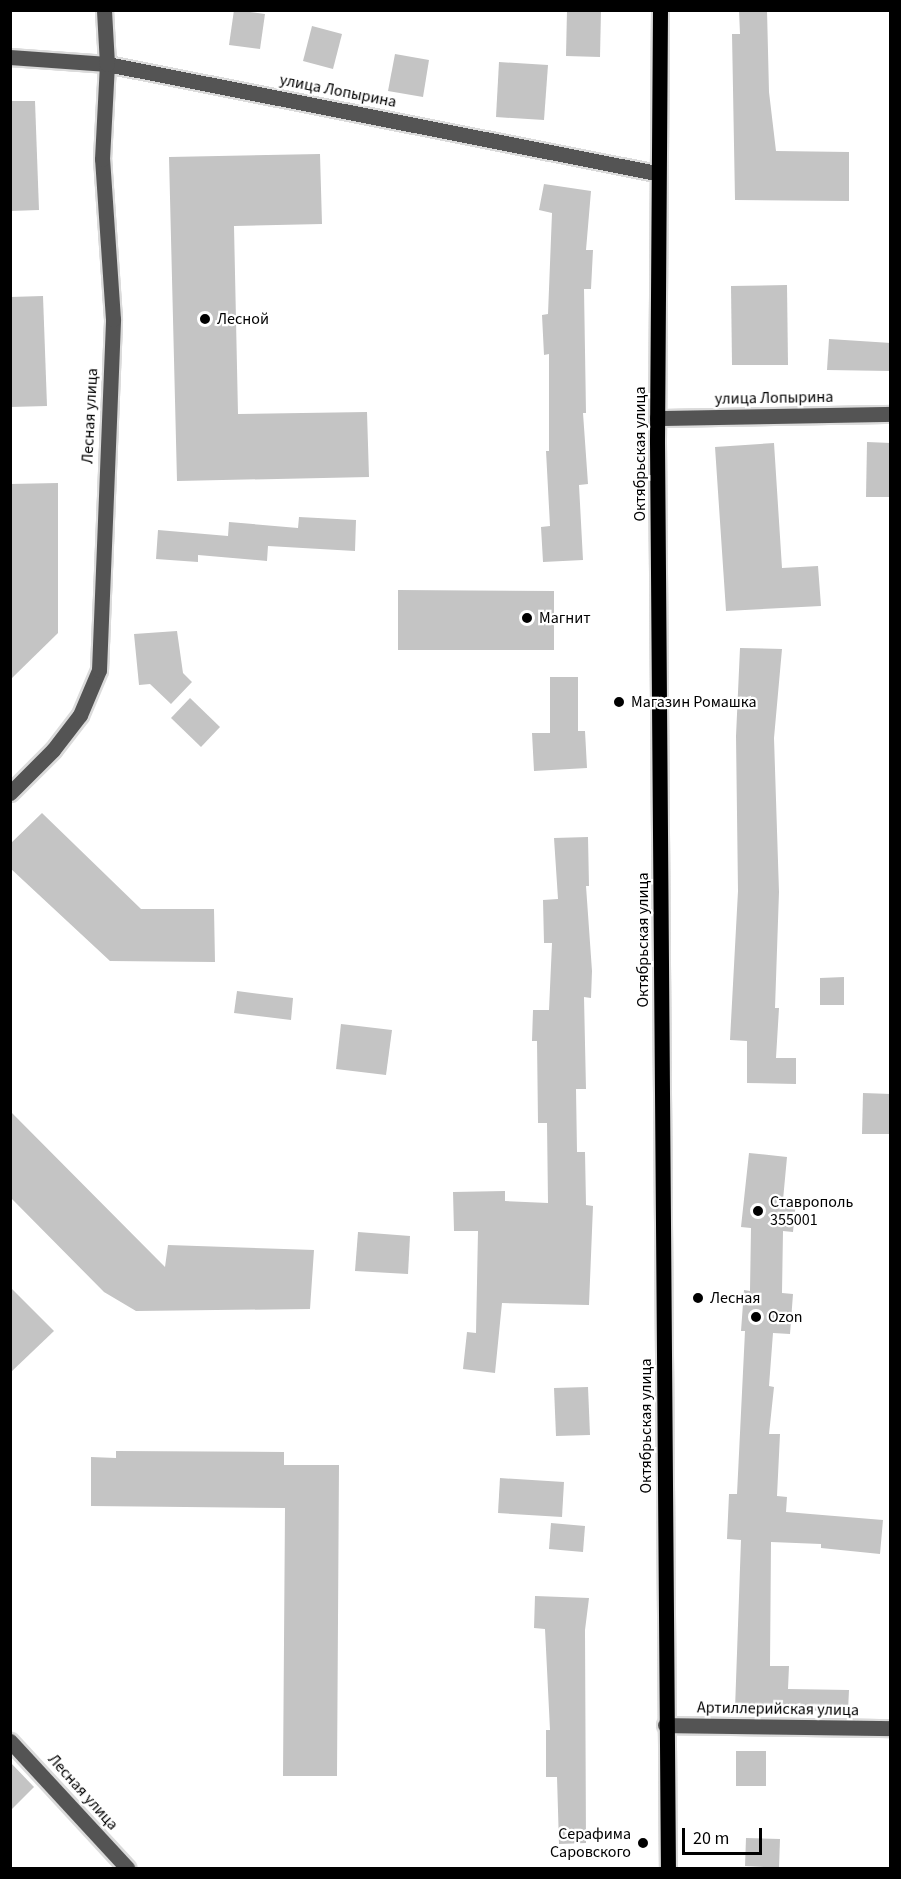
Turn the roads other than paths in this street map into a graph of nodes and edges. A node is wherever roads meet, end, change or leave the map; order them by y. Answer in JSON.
{"nodes":[{"id":1,"x":104,"y":10,"type":"edge"},
{"id":2,"x":660,"y":10,"type":"edge"},
{"id":3,"x":10,"y":57,"type":"edge"},
{"id":4,"x":107,"y":64,"type":"junction"},
{"id":5,"x":656,"y":173,"type":"junction"},
{"id":6,"x":891,"y":414,"type":"edge"},
{"id":7,"x":657,"y":418,"type":"junction"},
{"id":8,"x":10,"y":793,"type":"edge"},
{"id":9,"x":665,"y":1725,"type":"junction"},
{"id":10,"x":891,"y":1728,"type":"edge"},
{"id":11,"x":10,"y":1741,"type":"edge"},
{"id":12,"x":128,"y":1869,"type":"edge"},
{"id":13,"x":668,"y":1869,"type":"edge"}],
"edges":[{"from":1,"to":4,"type":"street","name":"Лесная улица"},
{"from":2,"to":5,"type":"main road","name":"Октябрьская улица"},
{"from":3,"to":4,"type":"street","name":"улица Лопырина"},
{"from":4,"to":5,"type":"street","name":"улица Лопырина"},
{"from":4,"to":8,"type":"street","name":"Лесная улица"},
{"from":5,"to":7,"type":"main road","name":"Октябрьская улица"},
{"from":6,"to":7,"type":"street","name":"улица Лопырина"},
{"from":7,"to":9,"type":"main road","name":"Октябрьская улица"},
{"from":9,"to":10,"type":"street","name":"Артиллерийская улица"},
{"from":9,"to":13,"type":"main road","name":"Октябрьская улица"},
{"from":11,"to":12,"type":"street","name":"Лесная улица"}]}
